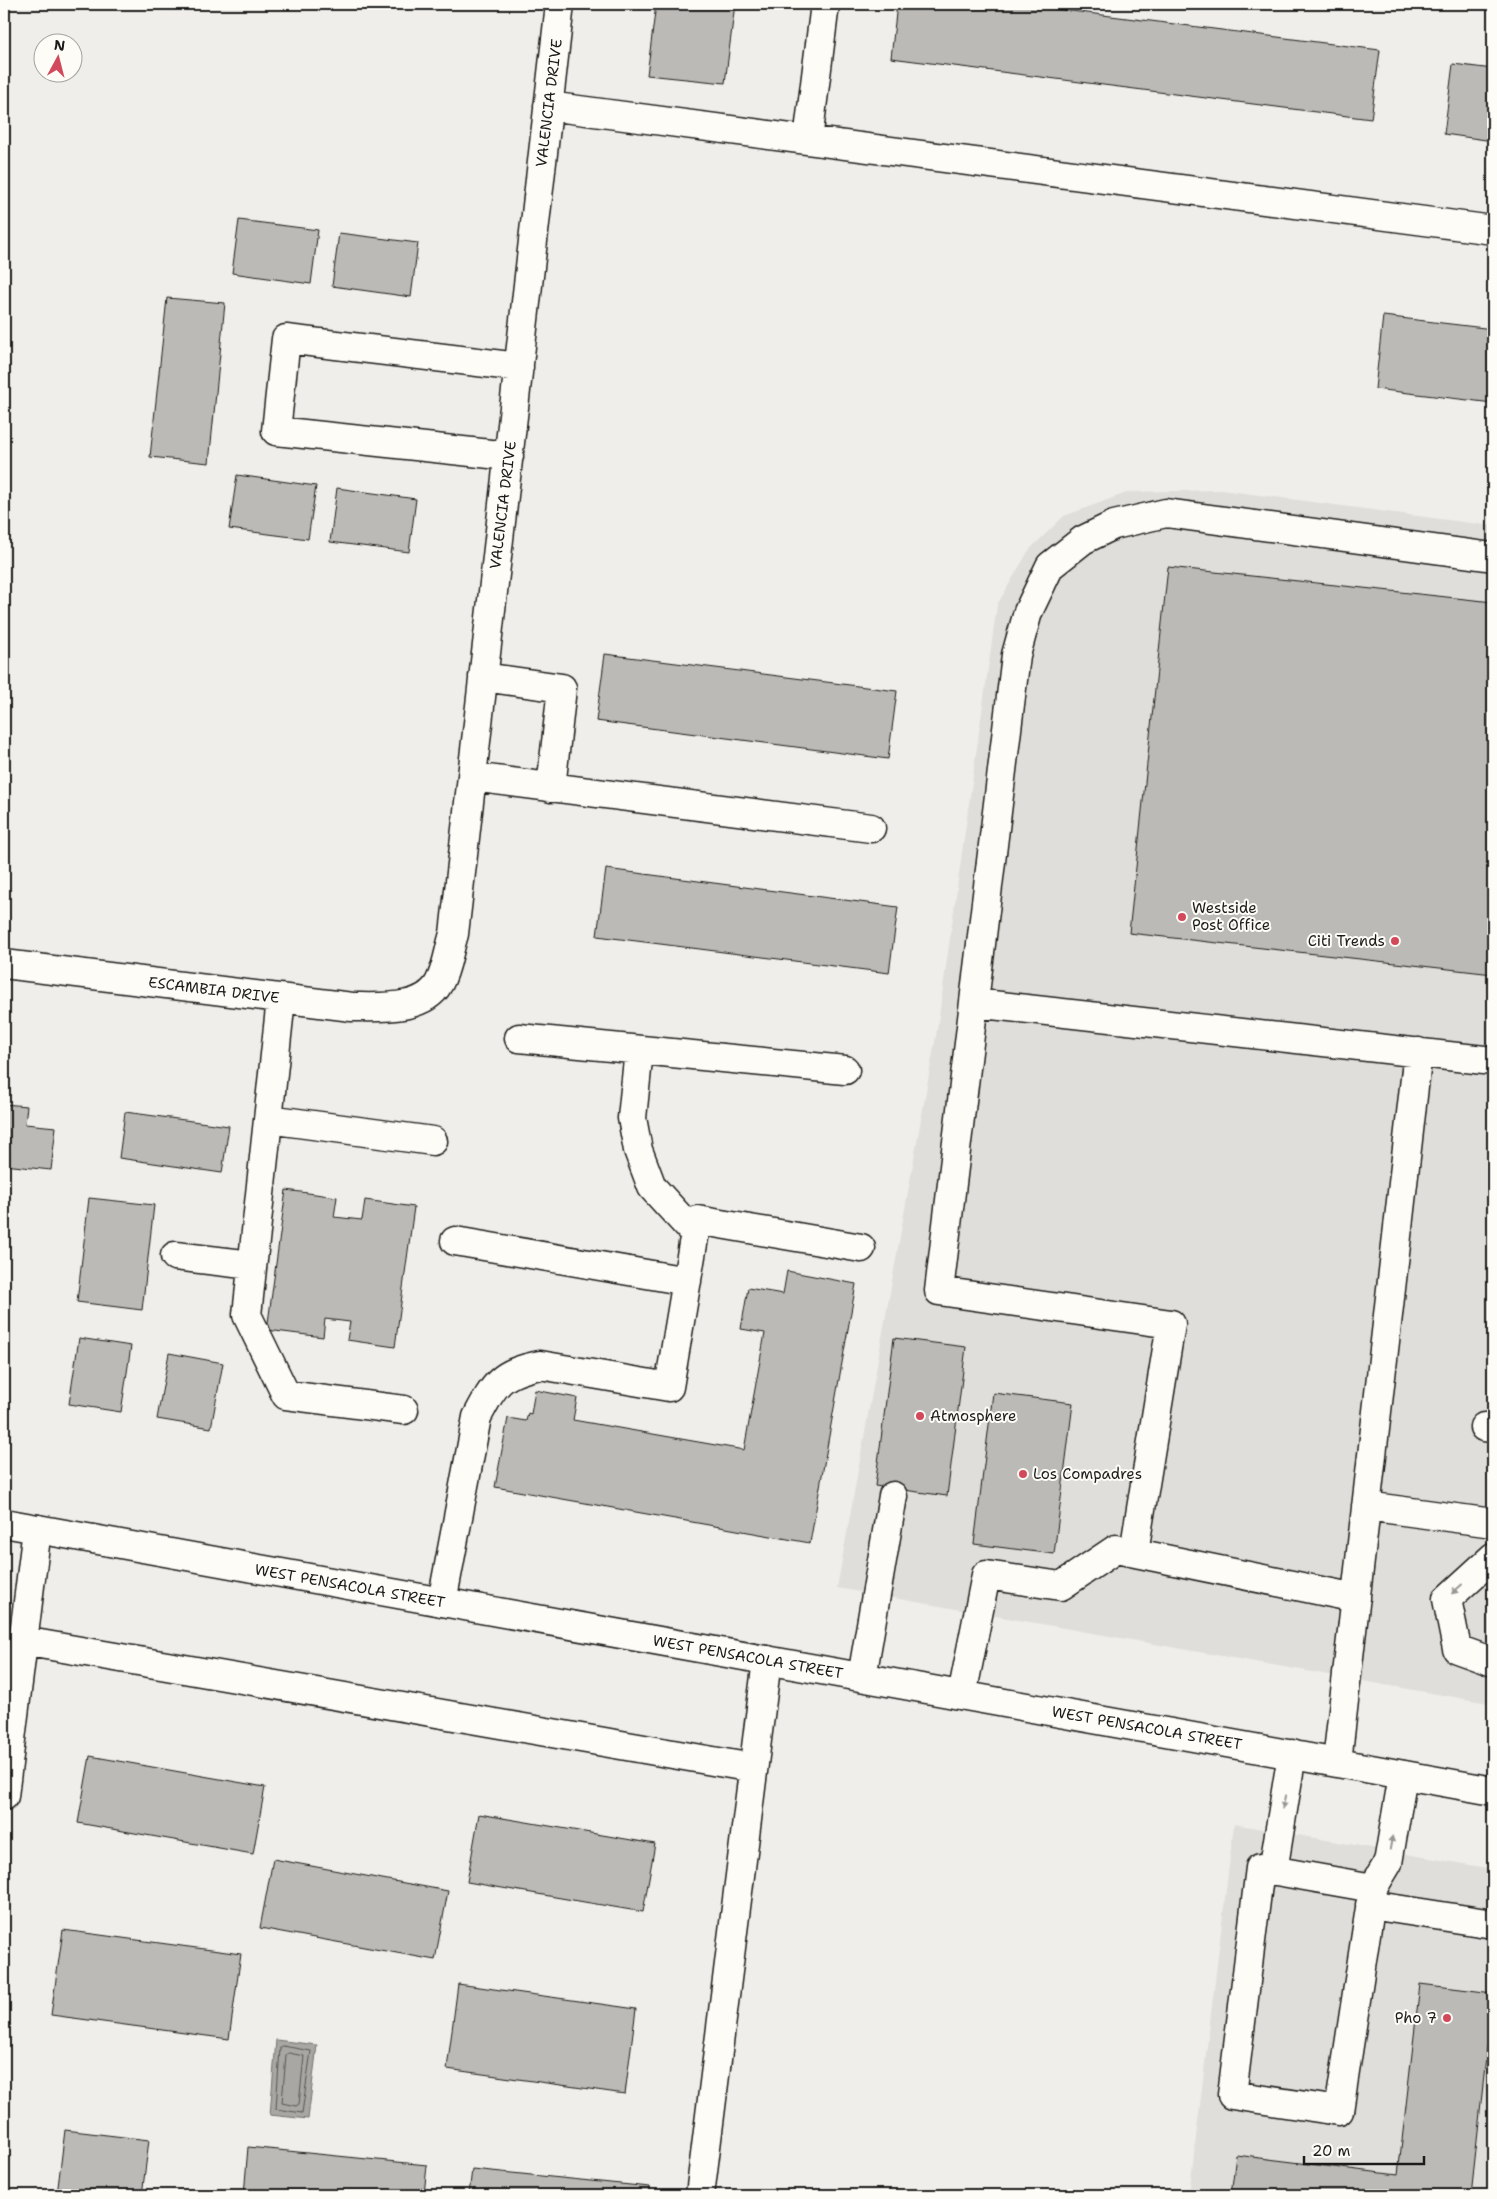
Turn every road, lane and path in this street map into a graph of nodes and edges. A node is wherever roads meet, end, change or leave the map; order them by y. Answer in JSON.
{"nodes":[{"id":1,"x":560,"y":4,"type":"edge"},
{"id":2,"x":825,"y":4,"type":"edge"},
{"id":3,"x":548,"y":106,"type":"junction"},
{"id":4,"x":808,"y":140,"type":"junction"},
{"id":5,"x":1493,"y":230,"type":"edge"},
{"id":6,"x":518,"y":367,"type":"junction"},
{"id":7,"x":509,"y":456,"type":"junction"},
{"id":8,"x":1493,"y":557,"type":"edge"},
{"id":9,"x":483,"y":677,"type":"junction"},
{"id":10,"x":472,"y":777,"type":"junction"},
{"id":11,"x":551,"y":788,"type":"junction"},
{"id":12,"x":871,"y":828,"type":"dead end"},
{"id":13,"x":4,"y":964,"type":"edge"},
{"id":14,"x":423,"y":998,"type":"joint"},
{"id":15,"x":281,"y":999,"type":"junction"},
{"id":16,"x":974,"y":1003,"type":"junction"},
{"id":17,"x":519,"y":1038,"type":"dead end"},
{"id":18,"x":639,"y":1050,"type":"junction"},
{"id":19,"x":1418,"y":1052,"type":"junction"},
{"id":20,"x":1493,"y":1060,"type":"edge"},
{"id":21,"x":845,"y":1070,"type":"dead end"},
{"id":22,"x":268,"y":1119,"type":"junction"},
{"id":23,"x":433,"y":1141,"type":"dead end"},
{"id":24,"x":695,"y":1234,"type":"junction"},
{"id":25,"x":455,"y":1241,"type":"dead end"},
{"id":26,"x":861,"y":1248,"type":"dead end"},
{"id":27,"x":175,"y":1256,"type":"dead end"},
{"id":28,"x":252,"y":1265,"type":"junction"},
{"id":29,"x":687,"y":1281,"type":"junction"},
{"id":30,"x":404,"y":1410,"type":"dead end"},
{"id":31,"x":893,"y":1496,"type":"dead end"},
{"id":32,"x":1366,"y":1506,"type":"junction"},
{"id":33,"x":1493,"y":1522,"type":"edge"},
{"id":34,"x":4,"y":1523,"type":"edge"},
{"id":35,"x":37,"y":1529,"type":"junction"},
{"id":36,"x":1134,"y":1552,"type":"junction"},
{"id":37,"x":1493,"y":1557,"type":"edge"},
{"id":38,"x":1356,"y":1598,"type":"junction"},
{"id":39,"x":442,"y":1602,"type":"junction"},
{"id":40,"x":23,"y":1641,"type":"junction"},
{"id":41,"x":767,"y":1660,"type":"junction"},
{"id":42,"x":1493,"y":1662,"type":"edge"},
{"id":43,"x":862,"y":1677,"type":"junction"},
{"id":44,"x":962,"y":1695,"type":"junction"},
{"id":45,"x":1292,"y":1754,"type":"junction"},
{"id":46,"x":1337,"y":1762,"type":"junction"},
{"id":47,"x":753,"y":1768,"type":"junction"},
{"id":48,"x":1403,"y":1775,"type":"junction"},
{"id":49,"x":1493,"y":1791,"type":"edge"},
{"id":50,"x":4,"y":1796,"type":"edge"},
{"id":51,"x":1273,"y":1871,"type":"junction"},
{"id":52,"x":1372,"y":1896,"type":"junction"},
{"id":53,"x":1493,"y":1924,"type":"edge"},
{"id":54,"x":700,"y":2195,"type":"edge"}],
"edges":[{"from":1,"to":3,"type":"main road","name":"VALENCIA DRIVE"},
{"from":2,"to":4,"type":"main road"},
{"from":3,"to":4,"type":"main road"},
{"from":3,"to":6,"type":"main road","name":"VALENCIA DRIVE"},
{"from":4,"to":5,"type":"main road"},
{"from":6,"to":7,"type":"main road","name":"VALENCIA DRIVE"},
{"from":6,"to":7,"type":"main road"},
{"from":7,"to":9,"type":"main road","name":"VALENCIA DRIVE"},
{"from":8,"to":16,"type":"main road"},
{"from":9,"to":10,"type":"main road","name":"VALENCIA DRIVE"},
{"from":9,"to":11,"type":"main road"},
{"from":10,"to":11,"type":"main road"},
{"from":10,"to":14,"type":"main road","name":"VALENCIA DRIVE"},
{"from":11,"to":12,"type":"main road"},
{"from":13,"to":15,"type":"main road","name":"ESCAMBIA DRIVE"},
{"from":14,"to":15,"type":"main road","name":"ESCAMBIA DRIVE"},
{"from":15,"to":22,"type":"main road"},
{"from":16,"to":19,"type":"main road"},
{"from":16,"to":36,"type":"main road"},
{"from":17,"to":18,"type":"main road"},
{"from":18,"to":21,"type":"main road"},
{"from":18,"to":24,"type":"main road"},
{"from":19,"to":20,"type":"main road"},
{"from":19,"to":32,"type":"main road"},
{"from":22,"to":23,"type":"main road"},
{"from":22,"to":28,"type":"main road"},
{"from":24,"to":26,"type":"main road"},
{"from":24,"to":29,"type":"main road"},
{"from":25,"to":29,"type":"main road"},
{"from":27,"to":28,"type":"main road"},
{"from":28,"to":30,"type":"main road"},
{"from":29,"to":39,"type":"main road"},
{"from":31,"to":43,"type":"main road"},
{"from":32,"to":33,"type":"main road"},
{"from":32,"to":38,"type":"main road"},
{"from":34,"to":35,"type":"main road","name":"WEST PENSACOLA STREET"},
{"from":35,"to":39,"type":"main road","name":"WEST PENSACOLA STREET"},
{"from":35,"to":40,"type":"main road"},
{"from":36,"to":38,"type":"main road"},
{"from":36,"to":44,"type":"main road"},
{"from":37,"to":42,"type":"main road","one_way":true},
{"from":38,"to":46,"type":"main road"},
{"from":39,"to":41,"type":"main road","name":"WEST PENSACOLA STREET"},
{"from":40,"to":47,"type":"main road"},
{"from":40,"to":50,"type":"main road"},
{"from":41,"to":43,"type":"main road","name":"WEST PENSACOLA STREET"},
{"from":41,"to":47,"type":"main road"},
{"from":43,"to":44,"type":"main road","name":"WEST PENSACOLA STREET"},
{"from":44,"to":45,"type":"main road","name":"WEST PENSACOLA STREET"},
{"from":45,"to":46,"type":"main road","name":"WEST PENSACOLA STREET"},
{"from":45,"to":51,"type":"main road","one_way":true},
{"from":46,"to":48,"type":"main road","name":"WEST PENSACOLA STREET"},
{"from":47,"to":54,"type":"main road"},
{"from":48,"to":49,"type":"main road","name":"WEST PENSACOLA STREET"},
{"from":52,"to":48,"type":"main road","one_way":true},
{"from":51,"to":52,"type":"main road"},
{"from":51,"to":52,"type":"main road"},
{"from":52,"to":53,"type":"main road"}]}
